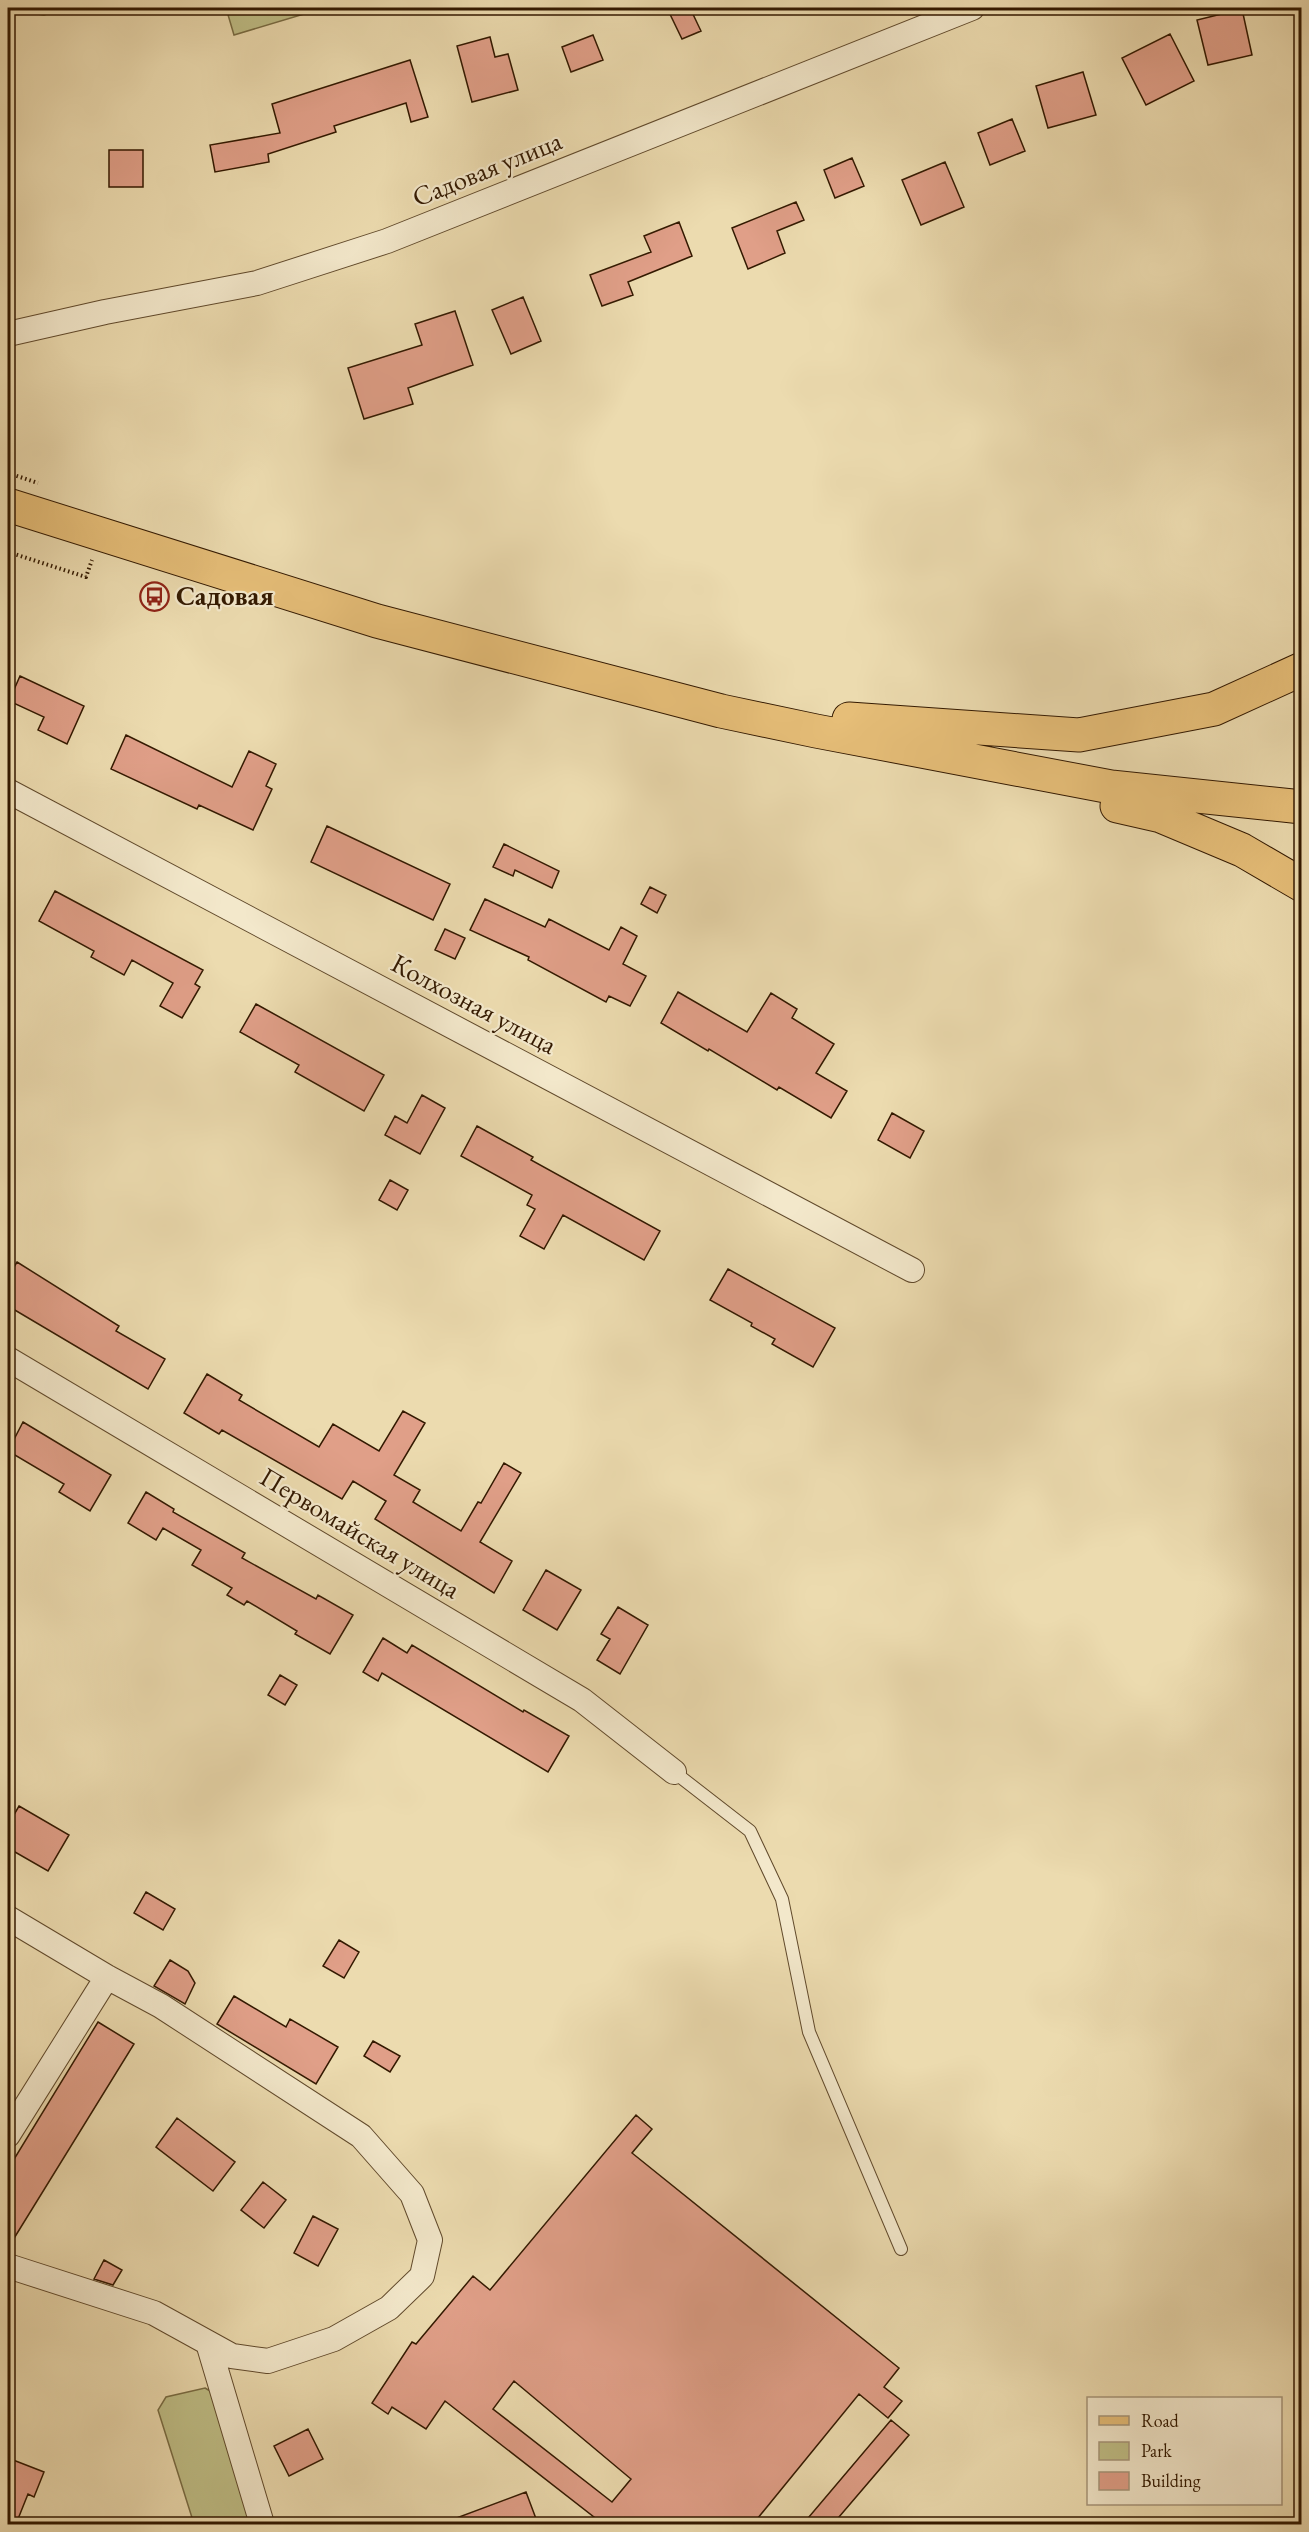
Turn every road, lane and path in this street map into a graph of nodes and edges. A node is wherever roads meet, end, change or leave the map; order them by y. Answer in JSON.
{"nodes":[{"id":1,"x":972,"y":8,"type":"edge"},
{"id":2,"x":8,"y":334,"type":"edge"},
{"id":3,"x":8,"y":505,"type":"edge"},
{"id":4,"x":8,"y":552,"type":"edge"},
{"id":5,"x":86,"y":578,"type":"dead end"},
{"id":6,"x":1302,"y":669,"type":"edge"},
{"id":7,"x":721,"y":711,"type":"junction"},
{"id":8,"x":816,"y":731,"type":"junction"},
{"id":9,"x":8,"y":791,"type":"edge"},
{"id":10,"x":1302,"y":807,"type":"edge"},
{"id":11,"x":1302,"y":885,"type":"edge"},
{"id":12,"x":912,"y":1270,"type":"dead end"},
{"id":13,"x":8,"y":1359,"type":"edge"},
{"id":14,"x":674,"y":1772,"type":"joint"},
{"id":15,"x":8,"y":1918,"type":"edge"},
{"id":16,"x":107,"y":1977,"type":"junction"},
{"id":17,"x":8,"y":2135,"type":"edge"},
{"id":18,"x":901,"y":2249,"type":"dead end"},
{"id":19,"x":8,"y":2266,"type":"edge"},
{"id":20,"x":208,"y":2343,"type":"junction"},
{"id":21,"x":262,"y":2524,"type":"edge"}],
"edges":[{"from":1,"to":2,"type":"street","name":"Садовая улица"},
{"from":3,"to":7,"type":"main road"},
{"from":4,"to":5,"type":"path"},
{"from":6,"to":7,"type":"main road"},
{"from":7,"to":8,"type":"main road"},
{"from":8,"to":10,"type":"main road"},
{"from":8,"to":11,"type":"main road"},
{"from":9,"to":12,"type":"street","name":"Колхозная улица"},
{"from":13,"to":14,"type":"street","name":"Первомайская улица"},
{"from":14,"to":18,"type":"lane"},
{"from":15,"to":16,"type":"street"},
{"from":16,"to":17,"type":"street"},
{"from":16,"to":20,"type":"street"},
{"from":19,"to":20,"type":"street"},
{"from":20,"to":21,"type":"street"}]}
